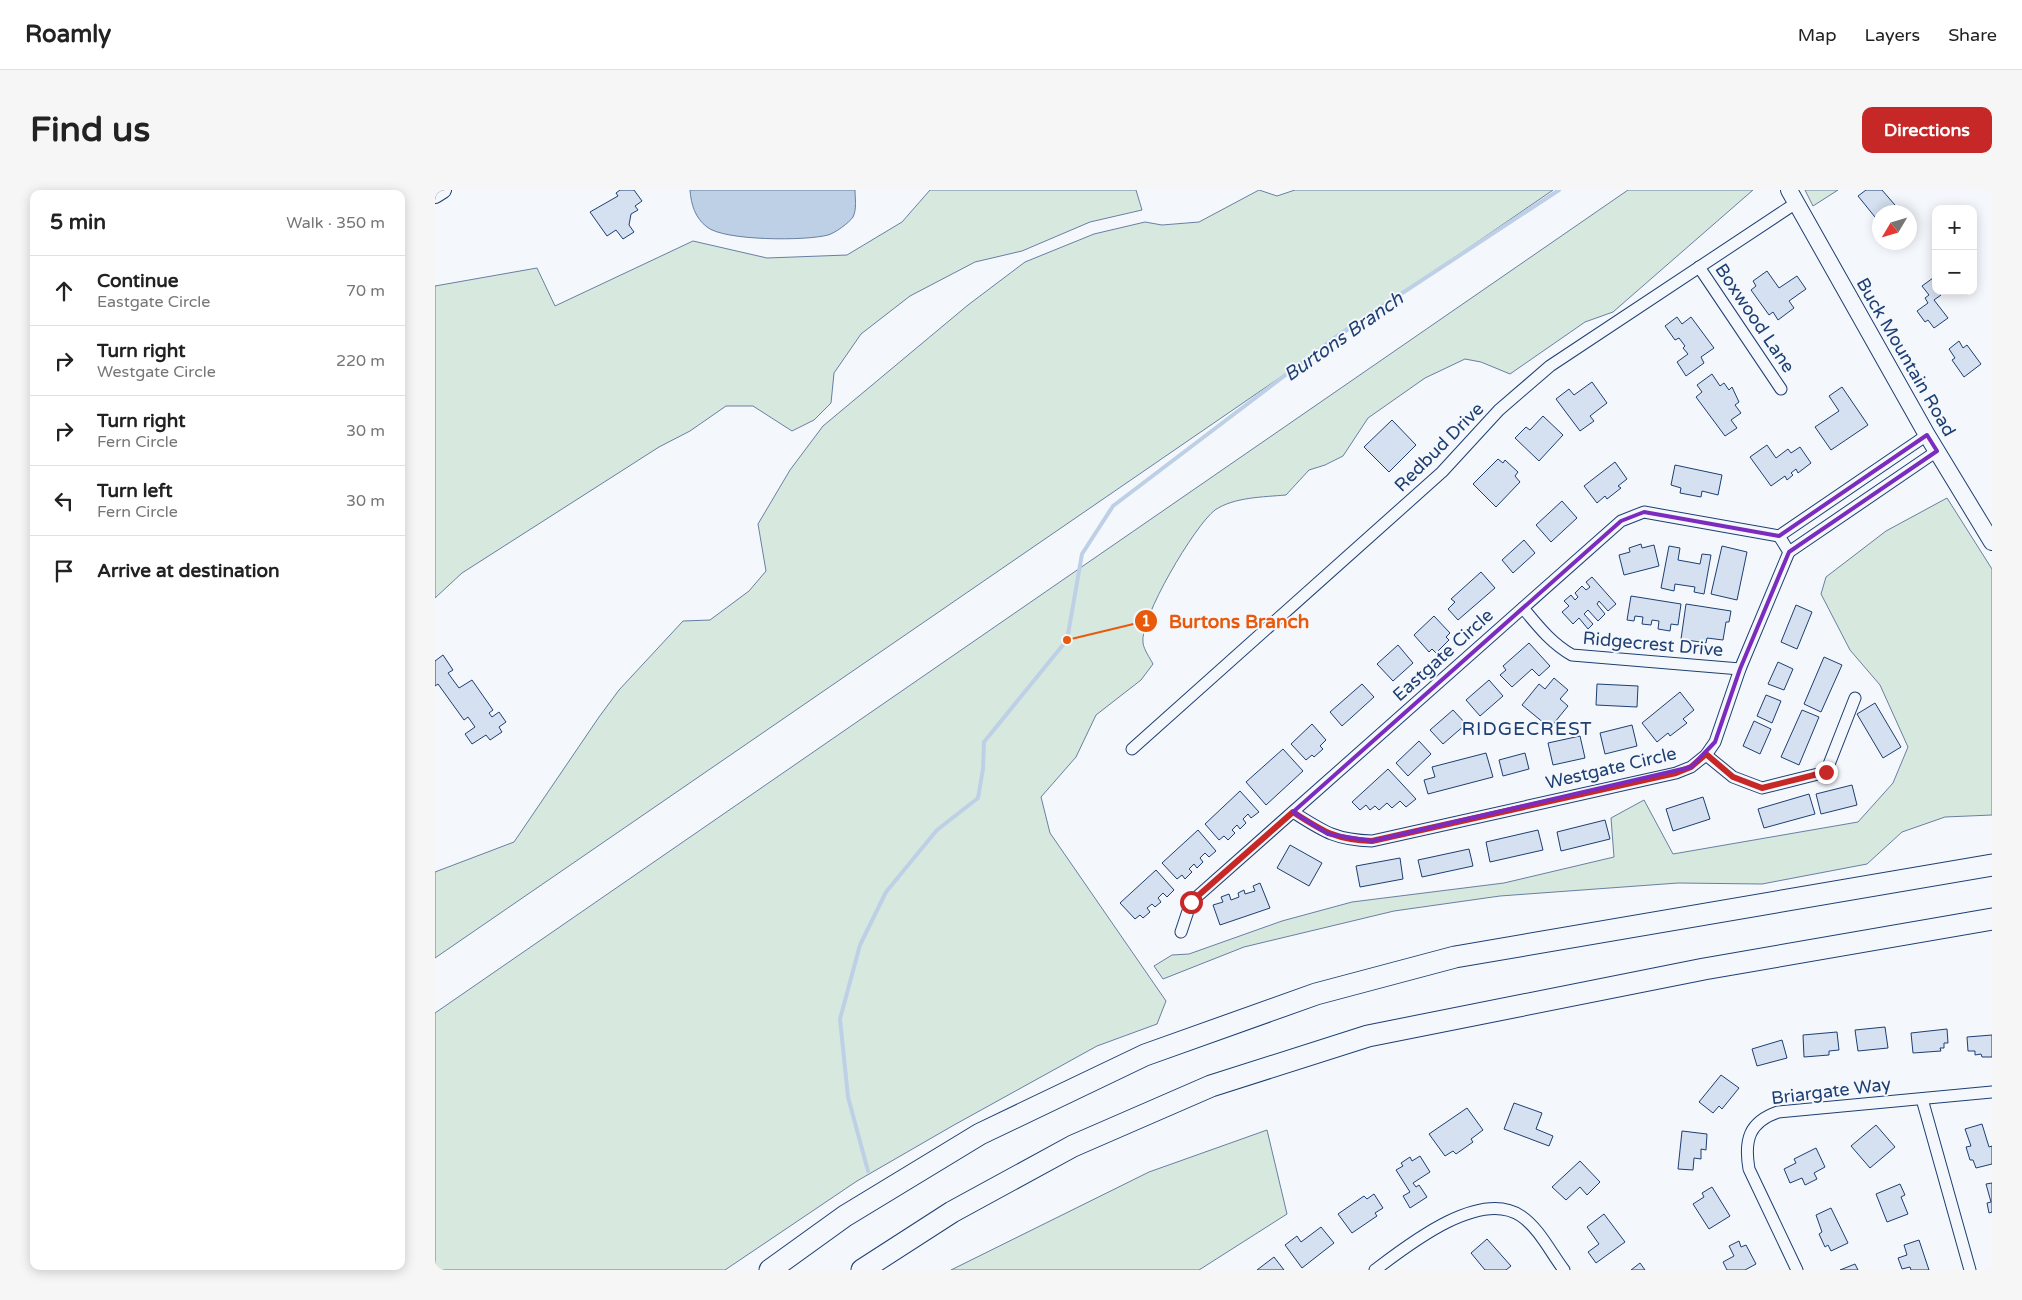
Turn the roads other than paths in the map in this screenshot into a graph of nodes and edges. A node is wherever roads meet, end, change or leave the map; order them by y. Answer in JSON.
{"nodes":[{"id":1,"x":443,"y":190,"type":"edge"},
{"id":2,"x":435,"y":195,"type":"edge"},
{"id":3,"x":1792,"y":196,"type":"edge"},
{"id":4,"x":1699,"y":267,"type":"junction"},
{"id":5,"x":1781,"y":388,"type":"dead end"},
{"id":6,"x":1927,"y":436,"type":"junction"},
{"id":7,"x":1937,"y":451,"type":"junction"},
{"id":8,"x":1779,"y":536,"type":"junction"},
{"id":9,"x":1992,"y":542,"type":"edge"},
{"id":10,"x":1789,"y":552,"type":"junction"},
{"id":11,"x":1523,"y":608,"type":"junction"},
{"id":12,"x":1740,"y":669,"type":"junction"},
{"id":13,"x":1855,"y":698,"type":"dead end"},
{"id":14,"x":1132,"y":749,"type":"dead end"},
{"id":15,"x":1706,"y":754,"type":"junction"},
{"id":16,"x":1293,"y":812,"type":"junction"},
{"id":17,"x":1992,"y":865,"type":"edge"},
{"id":18,"x":1992,"y":919,"type":"edge"},
{"id":19,"x":1181,"y":932,"type":"dead end"},
{"id":20,"x":1992,"y":1092,"type":"edge"},
{"id":21,"x":1922,"y":1099,"type":"junction"},
{"id":22,"x":770,"y":1270,"type":"edge"},
{"id":23,"x":862,"y":1270,"type":"edge"},
{"id":24,"x":1375,"y":1270,"type":"edge"},
{"id":25,"x":1564,"y":1270,"type":"edge"},
{"id":26,"x":1797,"y":1270,"type":"edge"},
{"id":27,"x":1970,"y":1270,"type":"edge"}],
"edges":[{"from":1,"to":2,"type":"street"},
{"from":3,"to":4,"type":"street","name":"Redbud Drive"},
{"from":3,"to":6,"type":"street","name":"Buck Mountain Road"},
{"from":4,"to":5,"type":"street","name":"Boxwood Lane"},
{"from":4,"to":14,"type":"street","name":"Redbud Drive"},
{"from":6,"to":7,"type":"street","name":"Buck Mountain Road"},
{"from":6,"to":8,"type":"street"},
{"from":7,"to":9,"type":"street","name":"Buck Mountain Road"},
{"from":7,"to":10,"type":"street"},
{"from":8,"to":10,"type":"street"},
{"from":8,"to":11,"type":"street","name":"Eastgate Circle"},
{"from":10,"to":12,"type":"street","name":"Westgate Circle"},
{"from":11,"to":12,"type":"street","name":"Ridgecrest Drive"},
{"from":11,"to":16,"type":"street","name":"Eastgate Circle"},
{"from":12,"to":15,"type":"street","name":"Westgate Circle"},
{"from":13,"to":15,"type":"street"},
{"from":15,"to":16,"type":"street","name":"Westgate Circle"},
{"from":16,"to":19,"type":"street","name":"Eastgate Circle"},
{"from":17,"to":22,"type":"highway"},
{"from":18,"to":23,"type":"highway"},
{"from":20,"to":21,"type":"street","name":"Briargate Way"},
{"from":21,"to":26,"type":"street","name":"Briargate Way"},
{"from":21,"to":27,"type":"street"},
{"from":24,"to":25,"type":"street"}]}
